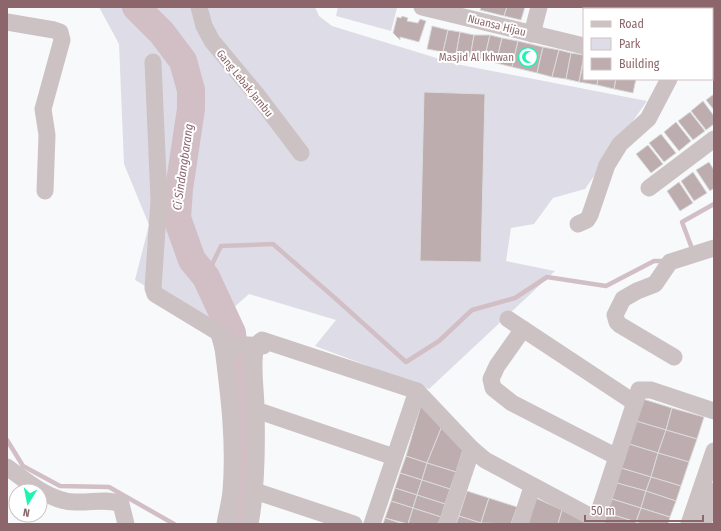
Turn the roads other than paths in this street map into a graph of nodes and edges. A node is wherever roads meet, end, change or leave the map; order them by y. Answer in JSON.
{"nodes":[{"id":1,"x":199,"y":7,"type":"edge"},
{"id":2,"x":422,"y":7,"type":"edge"},
{"id":3,"x":539,"y":7,"type":"edge"},
{"id":4,"x":464,"y":12,"type":"edge"},
{"id":5,"x":7,"y":22,"type":"edge"},
{"id":6,"x":532,"y":34,"type":"junction"},
{"id":7,"x":583,"y":46,"type":"edge"},
{"id":8,"x":153,"y":62,"type":"dead end"},
{"id":9,"x":668,"y":80,"type":"edge"},
{"id":10,"x":714,"y":139,"type":"edge"},
{"id":11,"x":301,"y":153,"type":"dead end"},
{"id":12,"x":649,"y":188,"type":"dead end"},
{"id":13,"x":45,"y":191,"type":"dead end"},
{"id":14,"x":578,"y":224,"type":"dead end"},
{"id":15,"x":714,"y":248,"type":"edge"},
{"id":16,"x":508,"y":319,"type":"dead end"},
{"id":17,"x":523,"y":329,"type":"junction"},
{"id":18,"x":253,"y":343,"type":"junction"},
{"id":19,"x":225,"y":348,"type":"junction"},
{"id":20,"x":674,"y":357,"type":"dead end"},
{"id":21,"x":417,"y":391,"type":"junction"},
{"id":22,"x":634,"y":402,"type":"junction"},
{"id":23,"x":256,"y":410,"type":"junction"},
{"id":24,"x":714,"y":411,"type":"edge"},
{"id":25,"x":472,"y":449,"type":"junction"},
{"id":26,"x":714,"y":450,"type":"edge"},
{"id":27,"x":394,"y":457,"type":"junction"},
{"id":28,"x":617,"y":457,"type":"junction"},
{"id":29,"x":7,"y":467,"type":"edge"},
{"id":30,"x":532,"y":487,"type":"junction"},
{"id":31,"x":254,"y":491,"type":"junction"},
{"id":32,"x":714,"y":491,"type":"edge"},
{"id":33,"x":596,"y":522,"type":"edge"},
{"id":34,"x":126,"y":524,"type":"edge"},
{"id":35,"x":225,"y":524,"type":"edge"},
{"id":36,"x":250,"y":524,"type":"edge"},
{"id":37,"x":354,"y":524,"type":"edge"},
{"id":38,"x":372,"y":524,"type":"edge"},
{"id":39,"x":447,"y":524,"type":"edge"},
{"id":40,"x":520,"y":524,"type":"edge"},
{"id":41,"x":689,"y":524,"type":"edge"},
{"id":42,"x":703,"y":524,"type":"edge"}],
"edges":[{"from":1,"to":11,"type":"street","name":"Gang Lebak Jambu"},
{"from":2,"to":4,"type":"street","name":"Nuansa Hijau"},
{"from":3,"to":6,"type":"street","name":"Nuansa Hijau"},
{"from":4,"to":6,"type":"street","name":"Nuansa Hijau"},
{"from":5,"to":13,"type":"street"},
{"from":6,"to":7,"type":"street","name":"Nuansa Hijau"},
{"from":8,"to":19,"type":"street"},
{"from":9,"to":14,"type":"street"},
{"from":10,"to":12,"type":"street"},
{"from":15,"to":20,"type":"street"},
{"from":16,"to":17,"type":"street"},
{"from":17,"to":22,"type":"street"},
{"from":17,"to":28,"type":"street"},
{"from":18,"to":19,"type":"street"},
{"from":18,"to":21,"type":"street"},
{"from":18,"to":23,"type":"street"},
{"from":19,"to":35,"type":"street"},
{"from":21,"to":25,"type":"street"},
{"from":21,"to":27,"type":"street"},
{"from":22,"to":24,"type":"street"},
{"from":22,"to":28,"type":"street"},
{"from":23,"to":27,"type":"street"},
{"from":23,"to":31,"type":"street"},
{"from":25,"to":30,"type":"street"},
{"from":25,"to":39,"type":"street"},
{"from":26,"to":41,"type":"street"},
{"from":27,"to":38,"type":"street"},
{"from":28,"to":33,"type":"street"},
{"from":29,"to":34,"type":"street"},
{"from":30,"to":33,"type":"street"},
{"from":30,"to":40,"type":"street"},
{"from":31,"to":36,"type":"street"},
{"from":31,"to":37,"type":"street"},
{"from":32,"to":42,"type":"street"}]}
